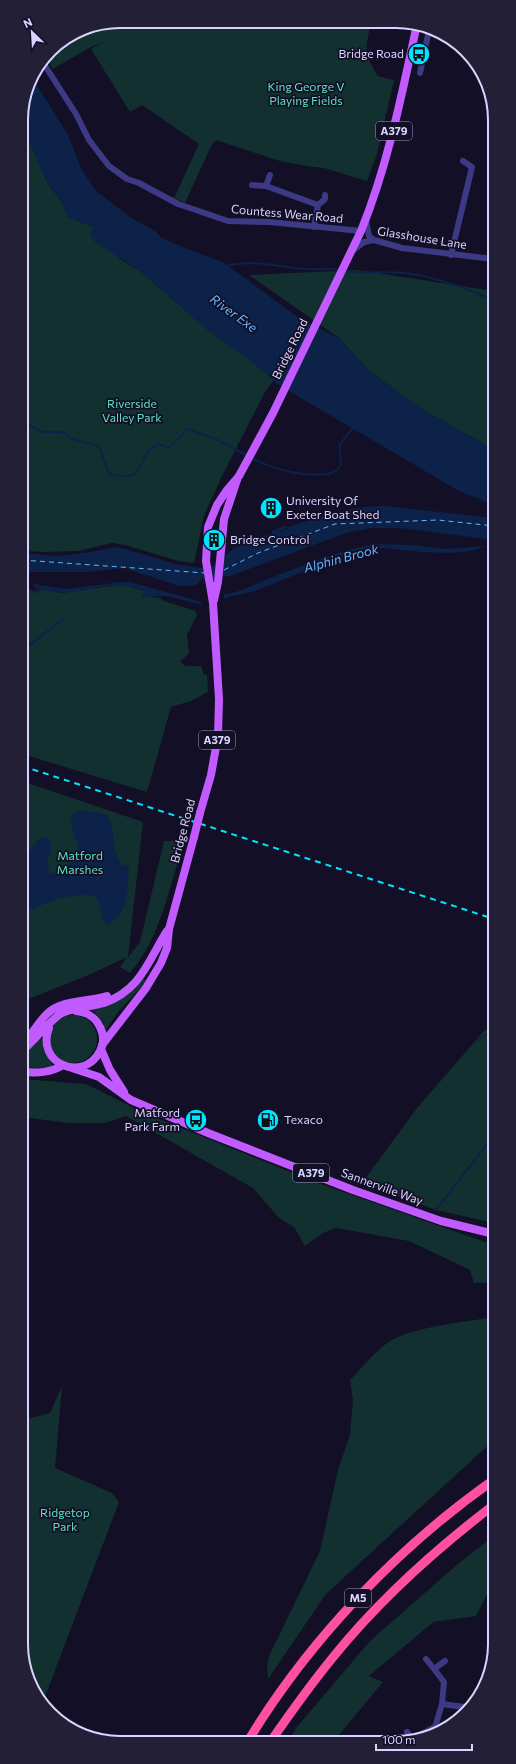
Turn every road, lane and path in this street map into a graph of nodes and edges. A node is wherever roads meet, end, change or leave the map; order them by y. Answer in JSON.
{"nodes":[{"id":1,"x":416,"y":30,"type":"edge"},
{"id":2,"x":428,"y":34,"type":"edge"},
{"id":3,"x":46,"y":66,"type":"edge"},
{"id":4,"x":420,"y":73,"type":"dead end"},
{"id":5,"x":463,"y":161,"type":"dead end"},
{"id":6,"x":270,"y":175,"type":"dead end"},
{"id":7,"x":252,"y":186,"type":"dead end"},
{"id":8,"x":266,"y":186,"type":"junction"},
{"id":9,"x":325,"y":195,"type":"dead end"},
{"id":10,"x":318,"y":205,"type":"junction"},
{"id":11,"x":366,"y":219,"type":"junction"},
{"id":12,"x":314,"y":226,"type":"junction"},
{"id":13,"x":361,"y":231,"type":"junction"},
{"id":14,"x":374,"y":240,"type":"junction"},
{"id":15,"x":351,"y":253,"type":"junction"},
{"id":16,"x":451,"y":255,"type":"junction"},
{"id":17,"x":488,"y":259,"type":"edge"},
{"id":18,"x":239,"y":476,"type":"junction"},
{"id":19,"x":213,"y":603,"type":"junction"},
{"id":20,"x":169,"y":929,"type":"junction"},
{"id":21,"x":141,"y":974,"type":"junction"},
{"id":22,"x":71,"y":1011,"type":"junction"},
{"id":23,"x":50,"y":1025,"type":"junction"},
{"id":24,"x":28,"y":1036,"type":"edge"},
{"id":25,"x":28,"y":1045,"type":"edge"},
{"id":26,"x":102,"y":1047,"type":"junction"},
{"id":27,"x":66,"y":1066,"type":"junction"},
{"id":28,"x":28,"y":1072,"type":"edge"},
{"id":29,"x":131,"y":1100,"type":"junction"},
{"id":30,"x":488,"y":1232,"type":"edge"},
{"id":31,"x":488,"y":1485,"type":"edge"},
{"id":32,"x":488,"y":1509,"type":"edge"},
{"id":33,"x":426,"y":1659,"type":"dead end"},
{"id":34,"x":445,"y":1661,"type":"dead end"},
{"id":35,"x":434,"y":1669,"type":"junction"},
{"id":36,"x":442,"y":1704,"type":"junction"},
{"id":37,"x":463,"y":1707,"type":"edge"},
{"id":38,"x":434,"y":1728,"type":"edge"},
{"id":39,"x":407,"y":1732,"type":"dead end"},
{"id":40,"x":409,"y":1735,"type":"edge"},
{"id":41,"x":251,"y":1736,"type":"edge"},
{"id":42,"x":275,"y":1736,"type":"edge"}],
"edges":[{"from":1,"to":11,"type":"main road","name":"Bridge Road","number":"A379"},
{"from":2,"to":4,"type":"street"},
{"from":3,"to":12,"type":"street","name":"Countess Wear Road"},
{"from":5,"to":16,"type":"street"},
{"from":6,"to":8,"type":"street"},
{"from":7,"to":8,"type":"street"},
{"from":8,"to":10,"type":"street"},
{"from":9,"to":10,"type":"street"},
{"from":10,"to":12,"type":"street"},
{"from":11,"to":13,"type":"main road","name":"Bridge Road","number":"A379"},
{"from":11,"to":14,"type":"street"},
{"from":12,"to":13,"type":"street","name":"Countess Wear Road"},
{"from":13,"to":15,"type":"main road","name":"Bridge Road","number":"A379"},
{"from":14,"to":15,"type":"street","name":"Glasshouse Lane"},
{"from":14,"to":16,"type":"street","name":"Glasshouse Lane"},
{"from":15,"to":18,"type":"main road","name":"Bridge Road","number":"A379"},
{"from":16,"to":17,"type":"street","name":"Glasshouse Lane"},
{"from":18,"to":19,"type":"main road","name":"Bridge Road","number":"A379"},
{"from":18,"to":19,"type":"main road","name":"Bridge Road","number":"A379"},
{"from":19,"to":20,"type":"main road","name":"Bridge Road","number":"A379","bridge":true},
{"from":20,"to":21,"type":"main road","number":"A379"},
{"from":20,"to":26,"type":"main road","name":"Bridge Road","number":"A379"},
{"from":21,"to":22,"type":"main road","number":"A379"},
{"from":21,"to":24,"type":"main road","number":"A379"},
{"from":22,"to":23,"type":"main road","number":"A379"},
{"from":22,"to":26,"type":"main road","number":"A379"},
{"from":23,"to":25,"type":"main road","number":"A379"},
{"from":23,"to":27,"type":"main road","number":"A379"},
{"from":26,"to":27,"type":"main road","number":"A379"},
{"from":26,"to":29,"type":"main road","name":"Sannerville Way","number":"A379"},
{"from":27,"to":28,"type":"main road","number":"A379"},
{"from":27,"to":29,"type":"main road","name":"Sannerville Way","number":"A379"},
{"from":29,"to":30,"type":"main road","name":"Sannerville Way","number":"A379"},
{"from":31,"to":41,"type":"highway","number":"M5"},
{"from":32,"to":42,"type":"highway","number":"M5"},
{"from":33,"to":35,"type":"street"},
{"from":34,"to":35,"type":"street"},
{"from":35,"to":36,"type":"street"},
{"from":36,"to":37,"type":"street"},
{"from":36,"to":38,"type":"street"},
{"from":39,"to":40,"type":"street"}]}
